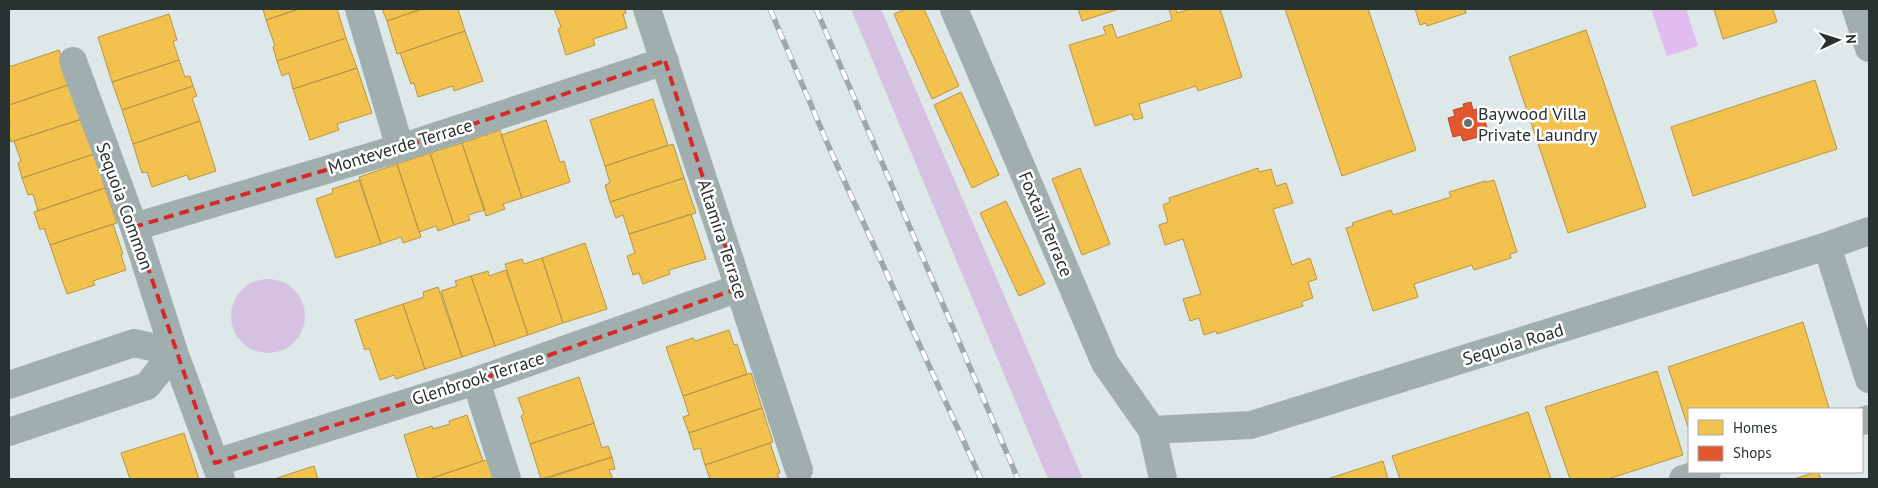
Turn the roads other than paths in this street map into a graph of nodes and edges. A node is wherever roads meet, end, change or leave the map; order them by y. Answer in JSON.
{"nodes":[{"id":1,"x":359,"y":9,"type":"edge"},
{"id":2,"x":648,"y":9,"type":"edge"},
{"id":3,"x":955,"y":9,"type":"edge"},
{"id":4,"x":1856,"y":9,"type":"edge"},
{"id":5,"x":1869,"y":48,"type":"edge"},
{"id":6,"x":73,"y":61,"type":"dead end"},
{"id":7,"x":665,"y":61,"type":"junction"},
{"id":8,"x":400,"y":148,"type":"junction"},
{"id":9,"x":134,"y":228,"type":"junction"},
{"id":10,"x":1869,"y":231,"type":"edge"},
{"id":11,"x":1827,"y":246,"type":"junction"},
{"id":12,"x":739,"y":288,"type":"junction"},
{"id":13,"x":174,"y":352,"type":"junction"},
{"id":14,"x":1869,"y":379,"type":"edge"},
{"id":15,"x":476,"y":380,"type":"junction"},
{"id":16,"x":9,"y":385,"type":"edge"},
{"id":17,"x":1152,"y":430,"type":"junction"},
{"id":18,"x":9,"y":432,"type":"edge"},
{"id":19,"x":799,"y":470,"type":"dead end"},
{"id":20,"x":218,"y":471,"type":"edge"},
{"id":21,"x":1704,"y":473,"type":"edge"},
{"id":22,"x":507,"y":479,"type":"edge"},
{"id":23,"x":1163,"y":479,"type":"edge"},
{"id":24,"x":1683,"y":479,"type":"edge"}],
"edges":[{"from":1,"to":8,"type":"street"},
{"from":2,"to":7,"type":"street","name":"Altamira Terrace"},
{"from":3,"to":17,"type":"street","name":"Foxtail Terrace"},
{"from":4,"to":5,"type":"street"},
{"from":6,"to":9,"type":"street","name":"Sequoia Common"},
{"from":7,"to":8,"type":"street","name":"Monteverde Terrace"},
{"from":7,"to":12,"type":"street","name":"Altamira Terrace"},
{"from":8,"to":9,"type":"street","name":"Monteverde Terrace"},
{"from":9,"to":13,"type":"street","name":"Sequoia Common"},
{"from":10,"to":11,"type":"street","name":"Sequoia Road"},
{"from":11,"to":14,"type":"street"},
{"from":11,"to":17,"type":"street","name":"Sequoia Road"},
{"from":12,"to":15,"type":"street","name":"Glenbrook Terrace"},
{"from":12,"to":19,"type":"street","name":"Altamira Terrace"},
{"from":13,"to":16,"type":"street"},
{"from":13,"to":18,"type":"street"},
{"from":13,"to":20,"type":"street","name":"Sequoia Common"},
{"from":15,"to":20,"type":"street","name":"Glenbrook Terrace"},
{"from":15,"to":22,"type":"street"},
{"from":17,"to":23,"type":"street"},
{"from":21,"to":24,"type":"street"}]}
